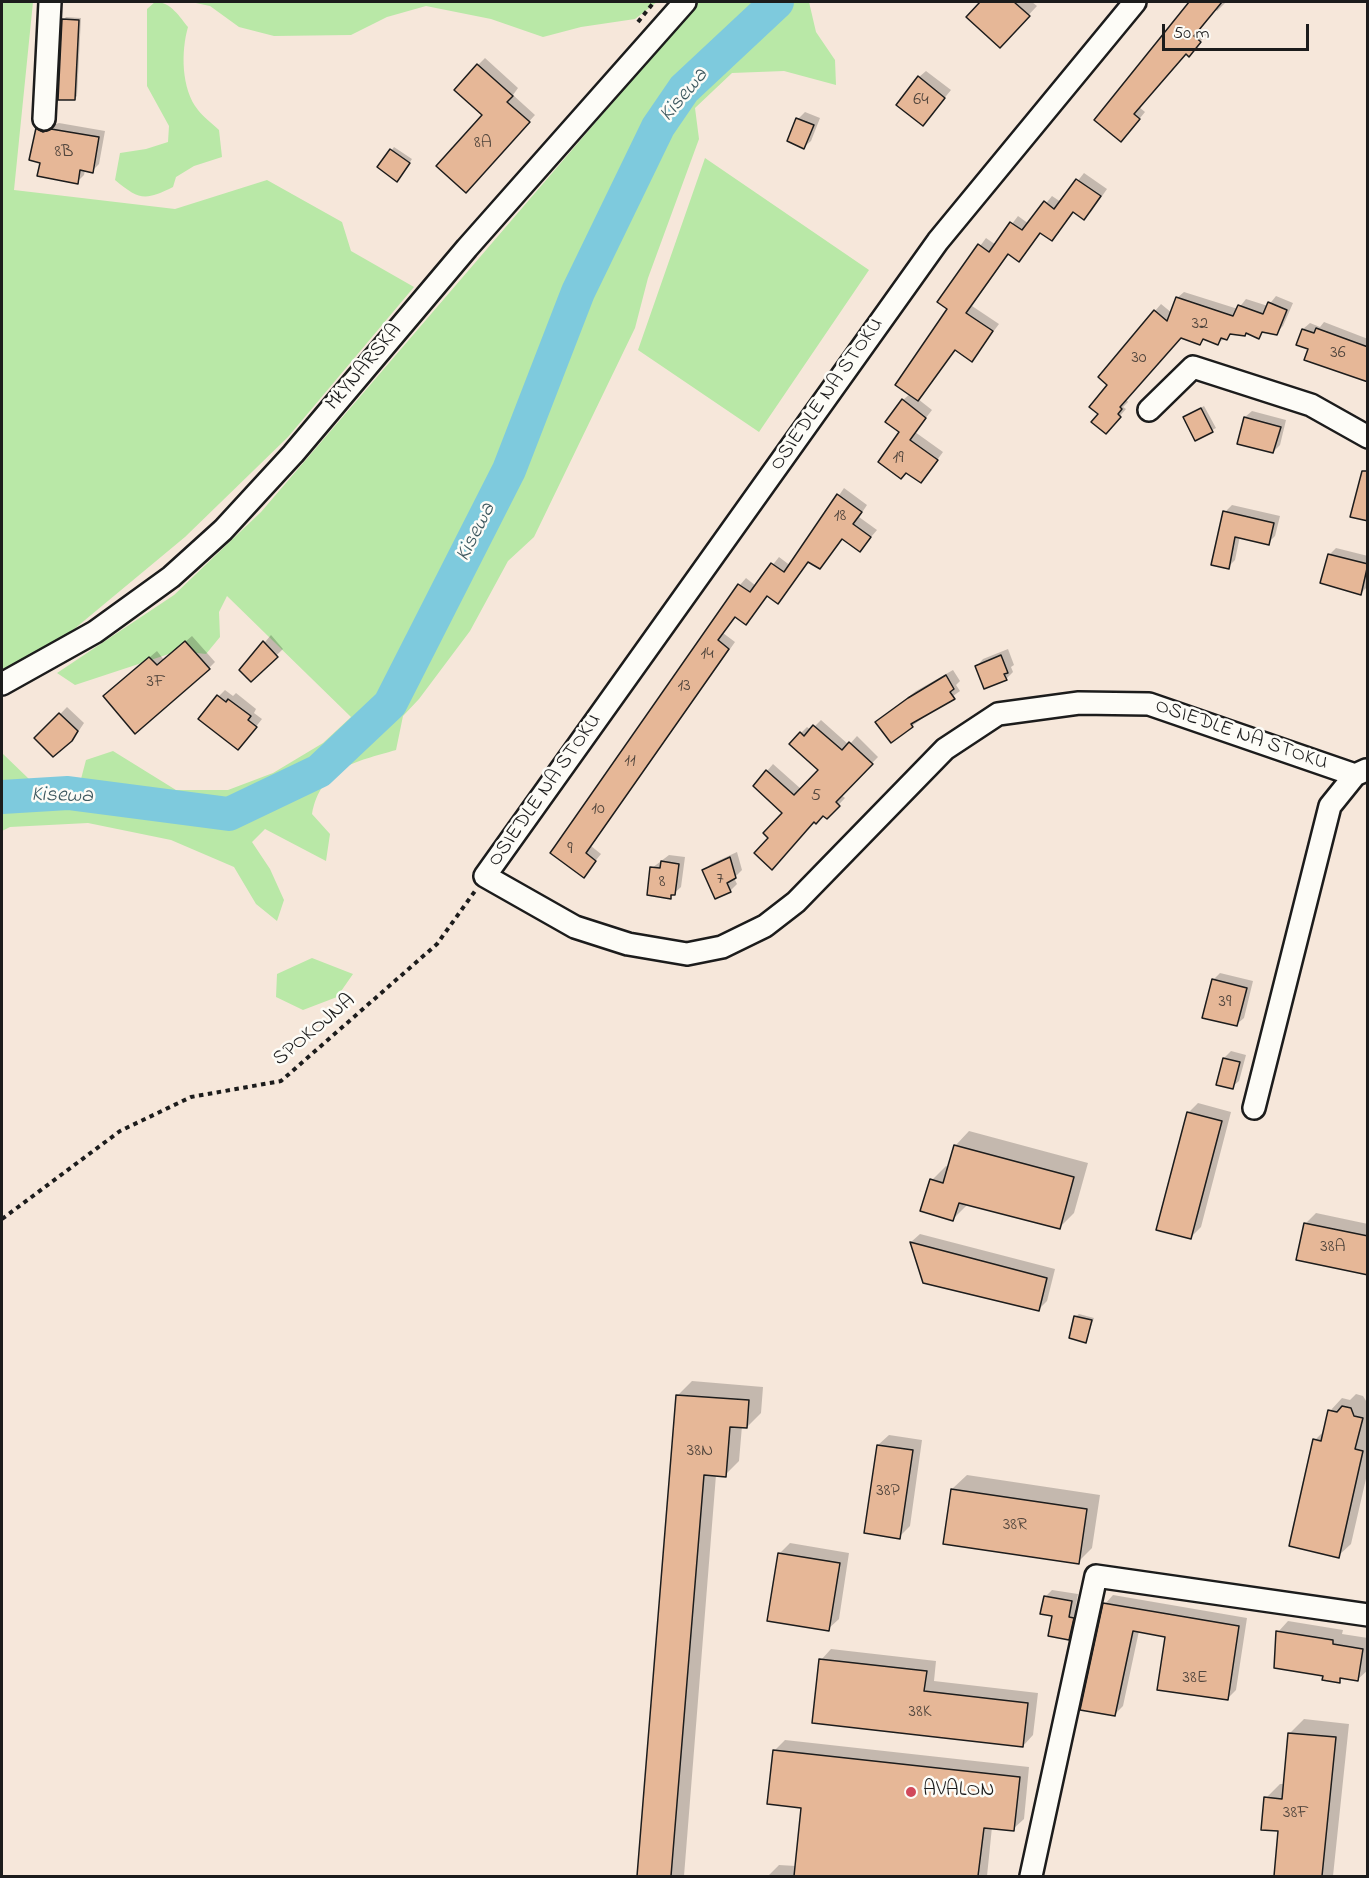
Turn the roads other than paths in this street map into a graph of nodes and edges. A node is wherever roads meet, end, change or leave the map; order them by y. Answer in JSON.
{"nodes":[{"id":1,"x":50,"y":2,"type":"edge"},
{"id":2,"x":685,"y":2,"type":"edge"},
{"id":3,"x":1135,"y":2,"type":"edge"},
{"id":4,"x":44,"y":119,"type":"dead end"},
{"id":5,"x":1149,"y":410,"type":"dead end"},
{"id":6,"x":1368,"y":437,"type":"edge"},
{"id":7,"x":2,"y":684,"type":"edge"},
{"id":8,"x":1361,"y":772,"type":"edge"},
{"id":9,"x":1254,"y":1108,"type":"dead end"},
{"id":10,"x":1368,"y":1615,"type":"edge"},
{"id":11,"x":1030,"y":1876,"type":"edge"}],
"edges":[{"from":1,"to":4,"type":"street"},
{"from":2,"to":7,"type":"street","name":"MŁYNARSKA"},
{"from":3,"to":8,"type":"street","name":"OSIEDLE NA STOKU"},
{"from":5,"to":6,"type":"street"},
{"from":8,"to":9,"type":"street"},
{"from":10,"to":11,"type":"street"}]}
